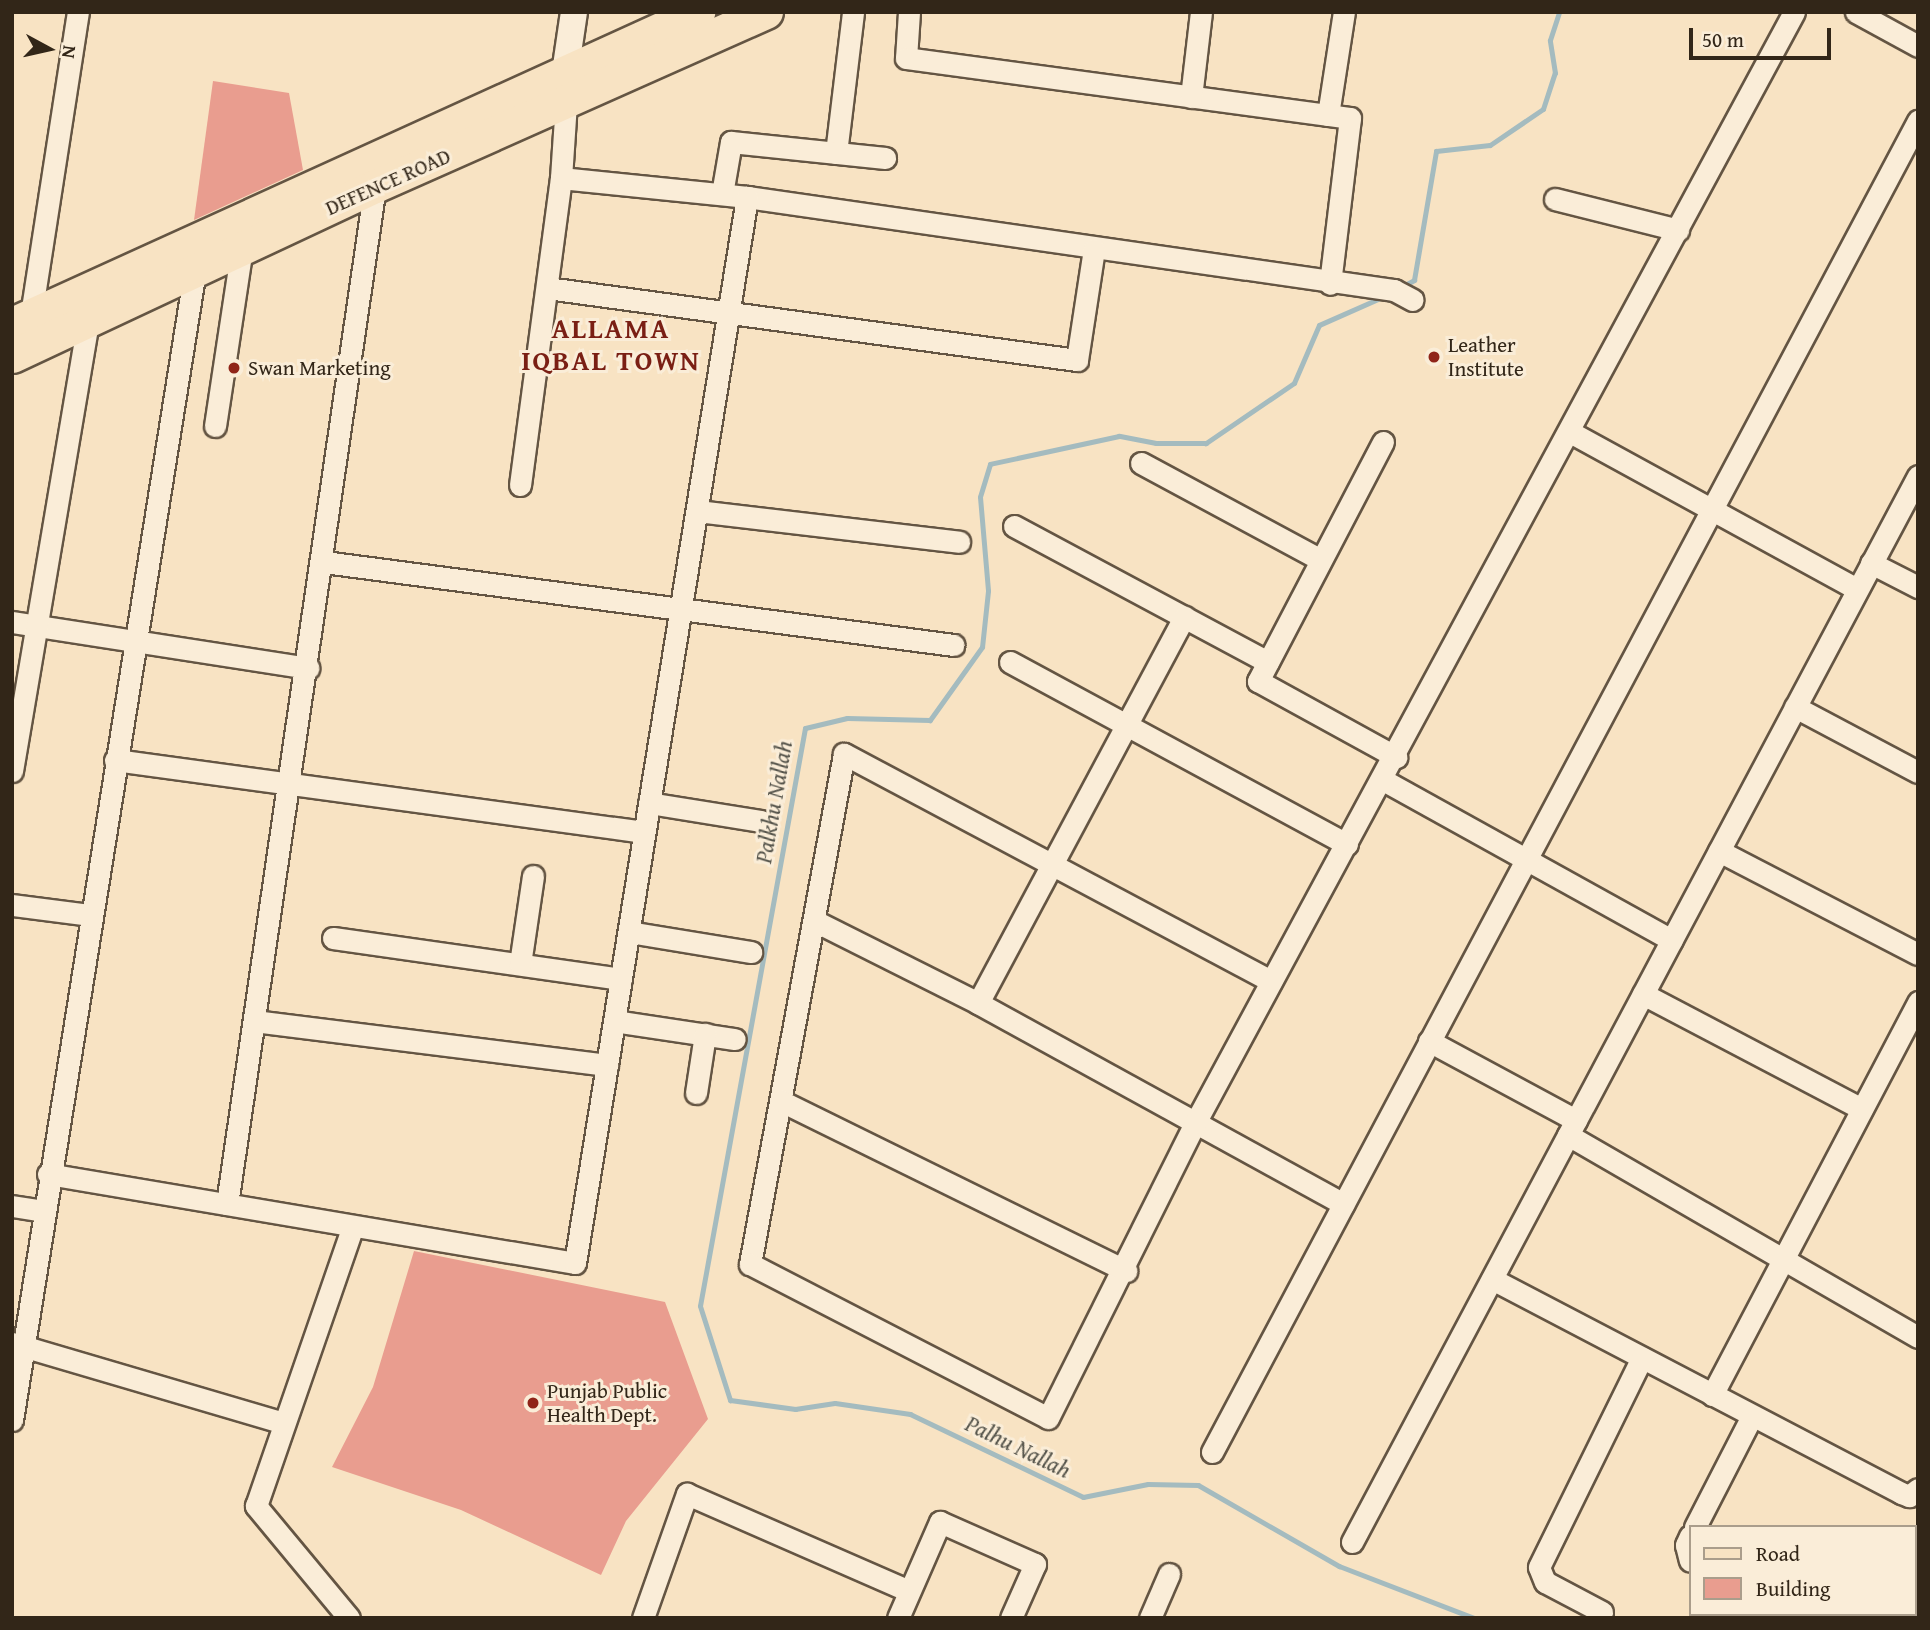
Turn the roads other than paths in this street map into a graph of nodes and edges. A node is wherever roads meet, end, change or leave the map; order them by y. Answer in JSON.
{"nodes":[{"id":1,"x":78,"y":12,"type":"edge"},
{"id":2,"x":574,"y":12,"type":"edge"},
{"id":3,"x":698,"y":12,"type":"edge"},
{"id":4,"x":766,"y":12,"type":"edge"},
{"id":5,"x":853,"y":12,"type":"edge"},
{"id":6,"x":909,"y":12,"type":"edge"},
{"id":7,"x":1201,"y":12,"type":"edge"},
{"id":8,"x":1344,"y":12,"type":"edge"},
{"id":9,"x":1794,"y":12,"type":"edge"},
{"id":10,"x":1856,"y":12,"type":"edge"},
{"id":11,"x":1918,"y":46,"type":"edge"},
{"id":12,"x":612,"y":67,"type":"junction"},
{"id":13,"x":549,"y":95,"type":"junction"},
{"id":14,"x":1191,"y":97,"type":"junction"},
{"id":15,"x":1328,"y":115,"type":"junction"},
{"id":16,"x":1918,"y":121,"type":"edge"},
{"id":17,"x":836,"y":153,"type":"junction"},
{"id":18,"x":885,"y":158,"type":"dead end"},
{"id":19,"x":561,"y":178,"type":"junction"},
{"id":20,"x":375,"y":186,"type":"junction"},
{"id":21,"x":722,"y":194,"type":"junction"},
{"id":22,"x":747,"y":197,"type":"junction"},
{"id":23,"x":1555,"y":199,"type":"dead end"},
{"id":24,"x":1678,"y":230,"type":"junction"},
{"id":25,"x":1094,"y":248,"type":"junction"},
{"id":26,"x":214,"y":253,"type":"junction"},
{"id":27,"x":1330,"y":284,"type":"junction"},
{"id":28,"x":547,"y":288,"type":"junction"},
{"id":29,"x":1413,"y":300,"type":"dead end"},
{"id":30,"x":729,"y":312,"type":"junction"},
{"id":31,"x":21,"y":320,"type":"edge"},
{"id":32,"x":88,"y":320,"type":"junction"},
{"id":33,"x":12,"y":356,"type":"edge"},
{"id":34,"x":215,"y":426,"type":"dead end"},
{"id":35,"x":1570,"y":432,"type":"junction"},
{"id":36,"x":1383,"y":442,"type":"dead end"},
{"id":37,"x":1141,"y":463,"type":"dead end"},
{"id":38,"x":1918,"y":476,"type":"edge"},
{"id":39,"x":520,"y":485,"type":"dead end"},
{"id":40,"x":696,"y":511,"type":"junction"},
{"id":41,"x":1710,"y":511,"type":"junction"},
{"id":42,"x":1014,"y":526,"type":"dead end"},
{"id":43,"x":959,"y":542,"type":"dead end"},
{"id":44,"x":1321,"y":560,"type":"junction"},
{"id":45,"x":324,"y":562,"type":"junction"},
{"id":46,"x":1871,"y":563,"type":"junction"},
{"id":47,"x":1918,"y":587,"type":"edge"},
{"id":48,"x":1857,"y":589,"type":"junction"},
{"id":49,"x":681,"y":607,"type":"junction"},
{"id":50,"x":1184,"y":617,"type":"junction"},
{"id":51,"x":12,"y":622,"type":"edge"},
{"id":52,"x":35,"y":626,"type":"junction"},
{"id":53,"x":132,"y":640,"type":"junction"},
{"id":54,"x":954,"y":646,"type":"dead end"},
{"id":55,"x":1010,"y":662,"type":"dead end"},
{"id":56,"x":1268,"y":662,"type":"junction"},
{"id":57,"x":308,"y":668,"type":"junction"},
{"id":58,"x":1795,"y":707,"type":"junction"},
{"id":59,"x":1127,"y":727,"type":"junction"},
{"id":60,"x":1396,"y":757,"type":"junction"},
{"id":61,"x":115,"y":760,"type":"junction"},
{"id":62,"x":12,"y":771,"type":"edge"},
{"id":63,"x":1918,"y":772,"type":"edge"},
{"id":64,"x":1383,"y":780,"type":"junction"},
{"id":65,"x":290,"y":782,"type":"junction"},
{"id":66,"x":649,"y":803,"type":"junction"},
{"id":67,"x":762,"y":821,"type":"dead end"},
{"id":68,"x":645,"y":832,"type":"junction"},
{"id":69,"x":1347,"y":844,"type":"junction"},
{"id":70,"x":1719,"y":851,"type":"junction"},
{"id":71,"x":1525,"y":859,"type":"junction"},
{"id":72,"x":1052,"y":864,"type":"junction"},
{"id":73,"x":533,"y":876,"type":"dead end"},
{"id":74,"x":12,"y":905,"type":"edge"},
{"id":75,"x":90,"y":915,"type":"junction"},
{"id":76,"x":814,"y":921,"type":"junction"},
{"id":77,"x":629,"y":932,"type":"junction"},
{"id":78,"x":333,"y":938,"type":"dead end"},
{"id":79,"x":1672,"y":940,"type":"junction"},
{"id":80,"x":751,"y":952,"type":"dead end"},
{"id":81,"x":1918,"y":954,"type":"edge"},
{"id":82,"x":520,"y":964,"type":"junction"},
{"id":83,"x":621,"y":979,"type":"junction"},
{"id":84,"x":1271,"y":981,"type":"junction"},
{"id":85,"x":1643,"y":994,"type":"junction"},
{"id":86,"x":1918,"y":1002,"type":"edge"},
{"id":87,"x":978,"y":1003,"type":"junction"},
{"id":88,"x":254,"y":1021,"type":"junction"},
{"id":89,"x":614,"y":1021,"type":"junction"},
{"id":90,"x":705,"y":1034,"type":"junction"},
{"id":91,"x":735,"y":1039,"type":"dead end"},
{"id":92,"x":1429,"y":1041,"type":"junction"},
{"id":93,"x":607,"y":1065,"type":"junction"},
{"id":94,"x":696,"y":1093,"type":"dead end"},
{"id":95,"x":781,"y":1101,"type":"junction"},
{"id":96,"x":1862,"y":1109,"type":"junction"},
{"id":97,"x":1195,"y":1123,"type":"junction"},
{"id":98,"x":1572,"y":1127,"type":"junction"},
{"id":99,"x":48,"y":1174,"type":"junction"},
{"id":100,"x":1343,"y":1204,"type":"junction"},
{"id":101,"x":227,"y":1205,"type":"junction"},
{"id":102,"x":12,"y":1206,"type":"edge"},
{"id":103,"x":42,"y":1211,"type":"junction"},
{"id":104,"x":354,"y":1226,"type":"junction"},
{"id":105,"x":1784,"y":1259,"type":"junction"},
{"id":106,"x":1126,"y":1270,"type":"junction"},
{"id":107,"x":1492,"y":1279,"type":"junction"},
{"id":108,"x":1918,"y":1337,"type":"edge"},
{"id":109,"x":17,"y":1344,"type":"edge"},
{"id":110,"x":1642,"y":1358,"type":"junction"},
{"id":111,"x":1712,"y":1395,"type":"junction"},
{"id":112,"x":1752,"y":1416,"type":"junction"},
{"id":113,"x":12,"y":1420,"type":"edge"},
{"id":114,"x":281,"y":1422,"type":"junction"},
{"id":115,"x":1212,"y":1452,"type":"dead end"},
{"id":116,"x":1918,"y":1489,"type":"edge"},
{"id":117,"x":1696,"y":1525,"type":"edge"},
{"id":118,"x":1353,"y":1542,"type":"dead end"},
{"id":119,"x":1169,"y":1574,"type":"dead end"},
{"id":120,"x":909,"y":1591,"type":"junction"},
{"id":121,"x":1601,"y":1612,"type":"dead end"},
{"id":122,"x":349,"y":1618,"type":"edge"},
{"id":123,"x":643,"y":1618,"type":"edge"},
{"id":124,"x":898,"y":1618,"type":"edge"},
{"id":125,"x":1011,"y":1618,"type":"edge"},
{"id":126,"x":1150,"y":1618,"type":"edge"}],
"edges":[{"from":1,"to":31,"type":"street"},
{"from":2,"to":13,"type":"street"},
{"from":3,"to":12,"type":"main road","name":"DEFENCE ROAD"},
{"from":4,"to":12,"type":"main road","name":"DEFENCE ROAD"},
{"from":5,"to":17,"type":"street"},
{"from":6,"to":14,"type":"street"},
{"from":7,"to":14,"type":"street"},
{"from":8,"to":15,"type":"street"},
{"from":9,"to":24,"type":"street"},
{"from":10,"to":11,"type":"street"},
{"from":12,"to":13,"type":"main road","name":"DEFENCE ROAD"},
{"from":13,"to":19,"type":"street"},
{"from":13,"to":20,"type":"main road","name":"DEFENCE ROAD"},
{"from":13,"to":26,"type":"main road","name":"DEFENCE ROAD"},
{"from":14,"to":15,"type":"street"},
{"from":15,"to":27,"type":"street"},
{"from":16,"to":41,"type":"street"},
{"from":17,"to":18,"type":"street"},
{"from":17,"to":21,"type":"street"},
{"from":19,"to":21,"type":"street"},
{"from":19,"to":28,"type":"street"},
{"from":20,"to":26,"type":"main road","name":"DEFENCE ROAD"},
{"from":20,"to":45,"type":"street"},
{"from":21,"to":22,"type":"street"},
{"from":22,"to":25,"type":"street"},
{"from":22,"to":30,"type":"street"},
{"from":23,"to":24,"type":"street"},
{"from":24,"to":35,"type":"street"},
{"from":25,"to":27,"type":"street"},
{"from":25,"to":30,"type":"street"},
{"from":26,"to":31,"type":"main road","name":"DEFENCE ROAD"},
{"from":26,"to":32,"type":"main road","name":"DEFENCE ROAD"},
{"from":26,"to":34,"type":"street"},
{"from":26,"to":53,"type":"street"},
{"from":27,"to":29,"type":"street"},
{"from":28,"to":30,"type":"street"},
{"from":28,"to":39,"type":"street"},
{"from":30,"to":40,"type":"street"},
{"from":32,"to":33,"type":"main road","name":"DEFENCE ROAD"},
{"from":32,"to":52,"type":"street"},
{"from":35,"to":41,"type":"street"},
{"from":35,"to":60,"type":"street"},
{"from":36,"to":44,"type":"street"},
{"from":37,"to":44,"type":"street"},
{"from":38,"to":46,"type":"street"},
{"from":40,"to":43,"type":"street"},
{"from":40,"to":49,"type":"street"},
{"from":41,"to":48,"type":"street"},
{"from":41,"to":71,"type":"street"},
{"from":42,"to":50,"type":"street"},
{"from":44,"to":56,"type":"street"},
{"from":45,"to":49,"type":"street"},
{"from":45,"to":57,"type":"street"},
{"from":46,"to":47,"type":"street"},
{"from":46,"to":48,"type":"street"},
{"from":48,"to":58,"type":"street"},
{"from":49,"to":54,"type":"street"},
{"from":49,"to":66,"type":"street"},
{"from":50,"to":56,"type":"street"},
{"from":50,"to":59,"type":"street"},
{"from":51,"to":52,"type":"street"},
{"from":52,"to":53,"type":"street"},
{"from":52,"to":62,"type":"street"},
{"from":53,"to":57,"type":"street"},
{"from":53,"to":61,"type":"street"},
{"from":55,"to":59,"type":"street"},
{"from":56,"to":60,"type":"street"},
{"from":57,"to":65,"type":"street"},
{"from":58,"to":63,"type":"street"},
{"from":58,"to":70,"type":"street"},
{"from":59,"to":69,"type":"street"},
{"from":59,"to":72,"type":"street"},
{"from":60,"to":64,"type":"street"},
{"from":61,"to":65,"type":"street"},
{"from":61,"to":75,"type":"street"},
{"from":64,"to":69,"type":"street"},
{"from":64,"to":71,"type":"street"},
{"from":65,"to":68,"type":"street"},
{"from":65,"to":88,"type":"street"},
{"from":66,"to":67,"type":"street"},
{"from":66,"to":68,"type":"street"},
{"from":68,"to":77,"type":"street"},
{"from":69,"to":84,"type":"street"},
{"from":70,"to":79,"type":"street"},
{"from":70,"to":81,"type":"street"},
{"from":71,"to":79,"type":"street"},
{"from":71,"to":92,"type":"street"},
{"from":72,"to":76,"type":"street"},
{"from":72,"to":84,"type":"street"},
{"from":72,"to":87,"type":"street"},
{"from":73,"to":82,"type":"street"},
{"from":74,"to":75,"type":"street"},
{"from":75,"to":99,"type":"street"},
{"from":76,"to":87,"type":"street"},
{"from":76,"to":95,"type":"street"},
{"from":77,"to":80,"type":"street"},
{"from":77,"to":83,"type":"street"},
{"from":78,"to":82,"type":"street"},
{"from":79,"to":85,"type":"street"},
{"from":82,"to":83,"type":"street"},
{"from":83,"to":89,"type":"street"},
{"from":84,"to":97,"type":"street"},
{"from":85,"to":96,"type":"street"},
{"from":85,"to":98,"type":"street"},
{"from":86,"to":96,"type":"street"},
{"from":87,"to":97,"type":"street"},
{"from":88,"to":93,"type":"street"},
{"from":88,"to":101,"type":"street"},
{"from":89,"to":90,"type":"street"},
{"from":89,"to":93,"type":"street"},
{"from":90,"to":91,"type":"street"},
{"from":90,"to":94,"type":"street"},
{"from":92,"to":98,"type":"street"},
{"from":92,"to":100,"type":"street"},
{"from":93,"to":104,"type":"street"},
{"from":95,"to":106,"type":"street"},
{"from":95,"to":106,"type":"street"},
{"from":96,"to":105,"type":"street"},
{"from":97,"to":100,"type":"street"},
{"from":97,"to":106,"type":"street"},
{"from":98,"to":105,"type":"street"},
{"from":98,"to":107,"type":"street"},
{"from":99,"to":101,"type":"street"},
{"from":99,"to":103,"type":"street"},
{"from":100,"to":115,"type":"street"},
{"from":101,"to":104,"type":"street"},
{"from":102,"to":103,"type":"street"},
{"from":103,"to":109,"type":"street"},
{"from":104,"to":114,"type":"street"},
{"from":105,"to":108,"type":"street"},
{"from":105,"to":111,"type":"street"},
{"from":107,"to":110,"type":"street"},
{"from":107,"to":118,"type":"street"},
{"from":109,"to":113,"type":"street"},
{"from":109,"to":114,"type":"street"},
{"from":110,"to":111,"type":"street"},
{"from":110,"to":121,"type":"street"},
{"from":111,"to":112,"type":"street"},
{"from":112,"to":116,"type":"street"},
{"from":112,"to":117,"type":"street"},
{"from":114,"to":122,"type":"street"},
{"from":119,"to":126,"type":"street"},
{"from":120,"to":123,"type":"street"},
{"from":120,"to":124,"type":"street"},
{"from":120,"to":125,"type":"street"}]}
